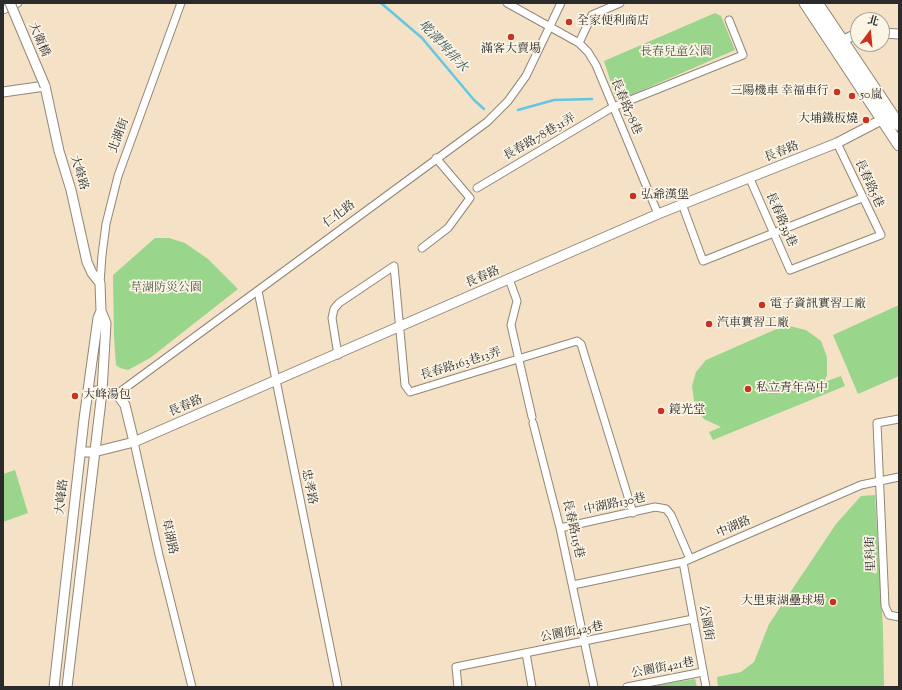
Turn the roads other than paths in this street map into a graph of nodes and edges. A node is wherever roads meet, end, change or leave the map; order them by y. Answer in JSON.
{"nodes":[{"id":1,"x":10,"y":3,"type":"edge"},
{"id":2,"x":18,"y":3,"type":"edge"},
{"id":3,"x":181,"y":3,"type":"edge"},
{"id":4,"x":507,"y":3,"type":"edge"},
{"id":5,"x":561,"y":3,"type":"edge"},
{"id":6,"x":620,"y":3,"type":"edge"},
{"id":7,"x":805,"y":3,"type":"edge"},
{"id":8,"x":817,"y":3,"type":"edge"},
{"id":9,"x":3,"y":10,"type":"edge"},
{"id":10,"x":729,"y":20,"type":"dead end"},
{"id":11,"x":550,"y":26,"type":"junction"},
{"id":12,"x":850,"y":37,"type":"edge"},
{"id":13,"x":838,"y":42,"type":"junction"},
{"id":14,"x":579,"y":43,"type":"junction"},
{"id":15,"x":45,"y":86,"type":"junction"},
{"id":16,"x":3,"y":92,"type":"edge"},
{"id":17,"x":613,"y":107,"type":"junction"},
{"id":18,"x":887,"y":117,"type":"junction"},
{"id":19,"x":899,"y":125,"type":"edge"},
{"id":20,"x":837,"y":143,"type":"junction"},
{"id":21,"x":899,"y":144,"type":"edge"},
{"id":22,"x":436,"y":158,"type":"junction"},
{"id":23,"x":750,"y":179,"type":"junction"},
{"id":24,"x":470,"y":198,"type":"junction"},
{"id":25,"x":862,"y":198,"type":"junction"},
{"id":26,"x":682,"y":204,"type":"junction"},
{"id":27,"x":658,"y":214,"type":"junction"},
{"id":28,"x":775,"y":232,"type":"junction"},
{"id":29,"x":422,"y":248,"type":"dead end"},
{"id":30,"x":790,"y":270,"type":"joint"},
{"id":31,"x":509,"y":279,"type":"junction"},
{"id":32,"x":100,"y":283,"type":"junction"},
{"id":33,"x":258,"y":291,"type":"junction"},
{"id":34,"x":101,"y":311,"type":"junction"},
{"id":35,"x":400,"y":326,"type":"junction"},
{"id":36,"x":338,"y":355,"type":"junction"},
{"id":37,"x":519,"y":358,"type":"junction"},
{"id":38,"x":276,"y":380,"type":"junction"},
{"id":39,"x":89,"y":390,"type":"junction"},
{"id":40,"x":102,"y":392,"type":"junction"},
{"id":41,"x":117,"y":394,"type":"junction"},
{"id":42,"x":899,"y":419,"type":"edge"},
{"id":43,"x":134,"y":442,"type":"junction"},
{"id":44,"x":80,"y":452,"type":"junction"},
{"id":45,"x":94,"y":452,"type":"junction"},
{"id":46,"x":899,"y":477,"type":"edge"},
{"id":47,"x":880,"y":480,"type":"junction"},
{"id":48,"x":633,"y":513,"type":"junction"},
{"id":49,"x":560,"y":528,"type":"junction"},
{"id":50,"x":687,"y":560,"type":"junction"},
{"id":51,"x":573,"y":585,"type":"junction"},
{"id":52,"x":899,"y":617,"type":"edge"},
{"id":53,"x":692,"y":619,"type":"junction"},
{"id":54,"x":584,"y":642,"type":"junction"},
{"id":55,"x":526,"y":653,"type":"junction"},
{"id":56,"x":703,"y":672,"type":"junction"},
{"id":57,"x":54,"y":687,"type":"edge"},
{"id":58,"x":67,"y":687,"type":"edge"},
{"id":59,"x":192,"y":687,"type":"edge"},
{"id":60,"x":338,"y":687,"type":"edge"},
{"id":61,"x":458,"y":687,"type":"edge"},
{"id":62,"x":532,"y":687,"type":"edge"},
{"id":63,"x":594,"y":687,"type":"edge"},
{"id":64,"x":627,"y":687,"type":"edge"},
{"id":65,"x":706,"y":687,"type":"edge"}],
"edges":[{"from":1,"to":15,"type":"street","name":"大衛橋","bridge":true},
{"from":2,"to":9,"type":"street"},
{"from":3,"to":32,"type":"street","name":"北湖街"},
{"from":4,"to":11,"type":"street","name":"長春路78巷"},
{"from":5,"to":11,"type":"street","name":"仁化路"},
{"from":6,"to":14,"type":"street"},
{"from":7,"to":13,"type":"main road"},
{"from":8,"to":13,"type":"main road"},
{"from":10,"to":17,"type":"street","name":"長春路78巷31弄"},
{"from":11,"to":14,"type":"street","name":"長春路78巷"},
{"from":11,"to":22,"type":"street","name":"仁化路"},
{"from":12,"to":13,"type":"street"},
{"from":13,"to":18,"type":"main road"},
{"from":14,"to":17,"type":"street","name":"長春路78巷"},
{"from":15,"to":16,"type":"street"},
{"from":15,"to":32,"type":"street","name":"大峰路"},
{"from":17,"to":24,"type":"street","name":"長春路78巷31弄"},
{"from":17,"to":27,"type":"street","name":"長春路78巷"},
{"from":18,"to":19,"type":"main road"},
{"from":18,"to":20,"type":"street","name":"長春路"},
{"from":18,"to":21,"type":"main road"},
{"from":20,"to":23,"type":"street","name":"長春路"},
{"from":20,"to":25,"type":"street","name":"長春路5巷"},
{"from":22,"to":24,"type":"street"},
{"from":22,"to":33,"type":"street","name":"仁化路"},
{"from":23,"to":26,"type":"street","name":"長春路"},
{"from":23,"to":28,"type":"street","name":"長春路39巷"},
{"from":24,"to":29,"type":"street"},
{"from":25,"to":28,"type":"street"},
{"from":25,"to":30,"type":"street","name":"長春路5巷"},
{"from":26,"to":27,"type":"street","name":"長春路"},
{"from":26,"to":28,"type":"street"},
{"from":27,"to":31,"type":"street","name":"長春路"},
{"from":28,"to":30,"type":"street","name":"長春路39巷"},
{"from":31,"to":35,"type":"street","name":"長春路"},
{"from":31,"to":37,"type":"street","name":"長春路115巷"},
{"from":32,"to":34,"type":"street","name":"大峰路"},
{"from":33,"to":38,"type":"street","name":"忠孝路"},
{"from":33,"to":41,"type":"street","name":"仁化路"},
{"from":34,"to":39,"type":"street","name":"大峰路"},
{"from":34,"to":40,"type":"street","name":"大峰路"},
{"from":35,"to":36,"type":"street","name":"長春路"},
{"from":35,"to":36,"type":"street"},
{"from":35,"to":37,"type":"street","name":"長春路163巷13弄"},
{"from":36,"to":38,"type":"street","name":"長春路"},
{"from":37,"to":48,"type":"street","name":"長春路163巷13弄"},
{"from":37,"to":49,"type":"street","name":"長春路115巷"},
{"from":38,"to":43,"type":"street","name":"長春路"},
{"from":38,"to":60,"type":"street","name":"忠孝路"},
{"from":39,"to":40,"type":"street"},
{"from":39,"to":44,"type":"street","name":"大峰路"},
{"from":40,"to":41,"type":"street"},
{"from":40,"to":45,"type":"street","name":"大峰路"},
{"from":41,"to":43,"type":"street","name":"草湖路"},
{"from":42,"to":47,"type":"street"},
{"from":43,"to":45,"type":"street","name":"長春路"},
{"from":43,"to":59,"type":"street","name":"草湖路"},
{"from":44,"to":45,"type":"street","name":"長春路"},
{"from":44,"to":57,"type":"street","name":"大峰路"},
{"from":45,"to":58,"type":"street","name":"大峰路"},
{"from":46,"to":47,"type":"street","name":"中湖路"},
{"from":47,"to":50,"type":"street","name":"中湖路"},
{"from":47,"to":52,"type":"street","name":"里科街"},
{"from":48,"to":49,"type":"street","name":"中湖路130巷"},
{"from":48,"to":50,"type":"street","name":"中湖路130巷"},
{"from":49,"to":51,"type":"street","name":"長春路115巷"},
{"from":50,"to":51,"type":"street","name":"中湖路"},
{"from":50,"to":53,"type":"street","name":"公園街"},
{"from":51,"to":54,"type":"street","name":"長春路115巷"},
{"from":53,"to":54,"type":"street","name":"公園街425巷"},
{"from":53,"to":56,"type":"street","name":"公園街"},
{"from":54,"to":55,"type":"street","name":"公園街425巷"},
{"from":54,"to":63,"type":"street","name":"長春路115巷"},
{"from":55,"to":61,"type":"street","name":"公園街425巷"},
{"from":55,"to":62,"type":"street"},
{"from":56,"to":64,"type":"street","name":"公園街421巷"},
{"from":56,"to":65,"type":"street","name":"公園街"}]}
